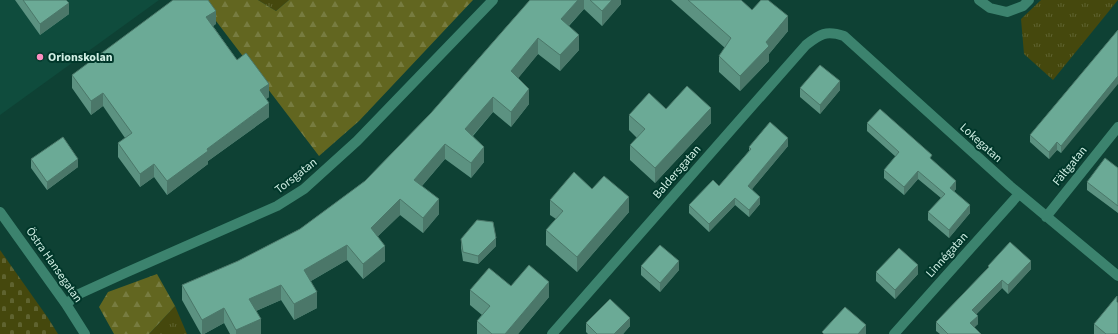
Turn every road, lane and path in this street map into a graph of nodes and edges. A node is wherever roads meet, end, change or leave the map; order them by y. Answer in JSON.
{"nodes":[{"id":1,"x":493,"y":0,"type":"edge"},
{"id":2,"x":979,"y":0,"type":"edge"},
{"id":3,"x":1029,"y":0,"type":"edge"},
{"id":4,"x":826,"y":33,"type":"joint"},
{"id":5,"x":1117,"y":132,"type":"edge"},
{"id":6,"x":1019,"y":194,"type":"junction"},
{"id":7,"x":0,"y":212,"type":"edge"},
{"id":8,"x":1046,"y":217,"type":"junction"},
{"id":9,"x":1118,"y":276,"type":"edge"},
{"id":10,"x":66,"y":304,"type":"junction"},
{"id":11,"x":85,"y":334,"type":"edge"},
{"id":12,"x":552,"y":334,"type":"edge"},
{"id":13,"x":894,"y":334,"type":"edge"}],
"edges":[{"from":1,"to":10,"type":"street","name":"Torsgatan"},
{"from":2,"to":3,"type":"street"},
{"from":4,"to":6,"type":"street","name":"Lokegatan"},
{"from":4,"to":12,"type":"street","name":"Baldersgatan"},
{"from":5,"to":8,"type":"street","name":"Fältgatan"},
{"from":6,"to":8,"type":"street","name":"Lokegatan"},
{"from":6,"to":13,"type":"street","name":"Linnégatan"},
{"from":7,"to":10,"type":"street","name":"Östra Hansegatan"},
{"from":8,"to":9,"type":"street","name":"Lokegatan"},
{"from":10,"to":11,"type":"street","name":"Östra Hansegatan"}]}
